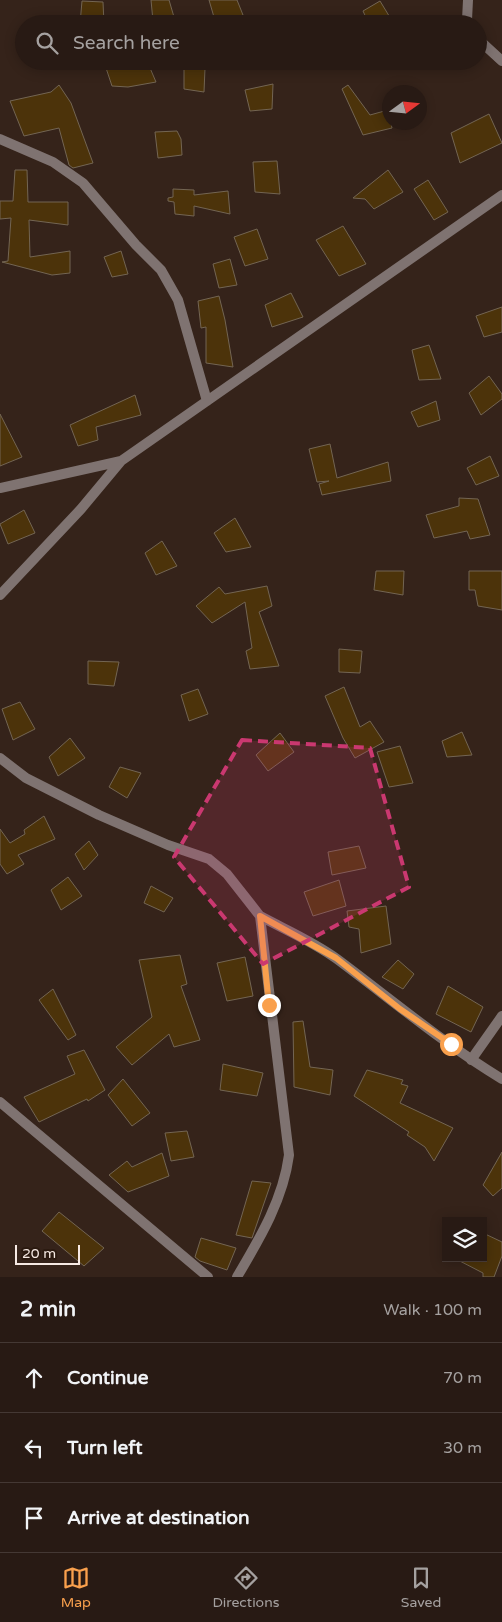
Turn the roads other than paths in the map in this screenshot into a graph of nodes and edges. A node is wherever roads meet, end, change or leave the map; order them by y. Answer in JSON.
{"nodes":[{"id":1,"x":468,"y":0,"type":"edge"},
{"id":2,"x":467,"y":15,"type":"edge"},
{"id":3,"x":487,"y":47,"type":"edge"},
{"id":4,"x":502,"y":61,"type":"edge"},
{"id":5,"x":0,"y":139,"type":"edge"},
{"id":6,"x":502,"y":195,"type":"edge"},
{"id":7,"x":207,"y":401,"type":"junction"},
{"id":8,"x":121,"y":461,"type":"junction"},
{"id":9,"x":0,"y":488,"type":"edge"},
{"id":10,"x":0,"y":595,"type":"edge"},
{"id":11,"x":0,"y":758,"type":"edge"},
{"id":12,"x":260,"y":916,"type":"junction"},
{"id":13,"x":502,"y":1016,"type":"edge"},
{"id":14,"x":471,"y":1060,"type":"junction"},
{"id":15,"x":502,"y":1079,"type":"edge"},
{"id":16,"x":0,"y":1102,"type":"edge"},
{"id":17,"x":208,"y":1277,"type":"edge"},
{"id":18,"x":237,"y":1277,"type":"edge"}],
"edges":[{"from":1,"to":2,"type":"street"},
{"from":3,"to":4,"type":"street"},
{"from":5,"to":7,"type":"street"},
{"from":6,"to":7,"type":"street"},
{"from":7,"to":8,"type":"street"},
{"from":8,"to":9,"type":"street"},
{"from":8,"to":10,"type":"street"},
{"from":11,"to":12,"type":"street"},
{"from":12,"to":14,"type":"street"},
{"from":12,"to":18,"type":"street"},
{"from":13,"to":14,"type":"street"},
{"from":14,"to":15,"type":"street"},
{"from":16,"to":17,"type":"street"}]}
